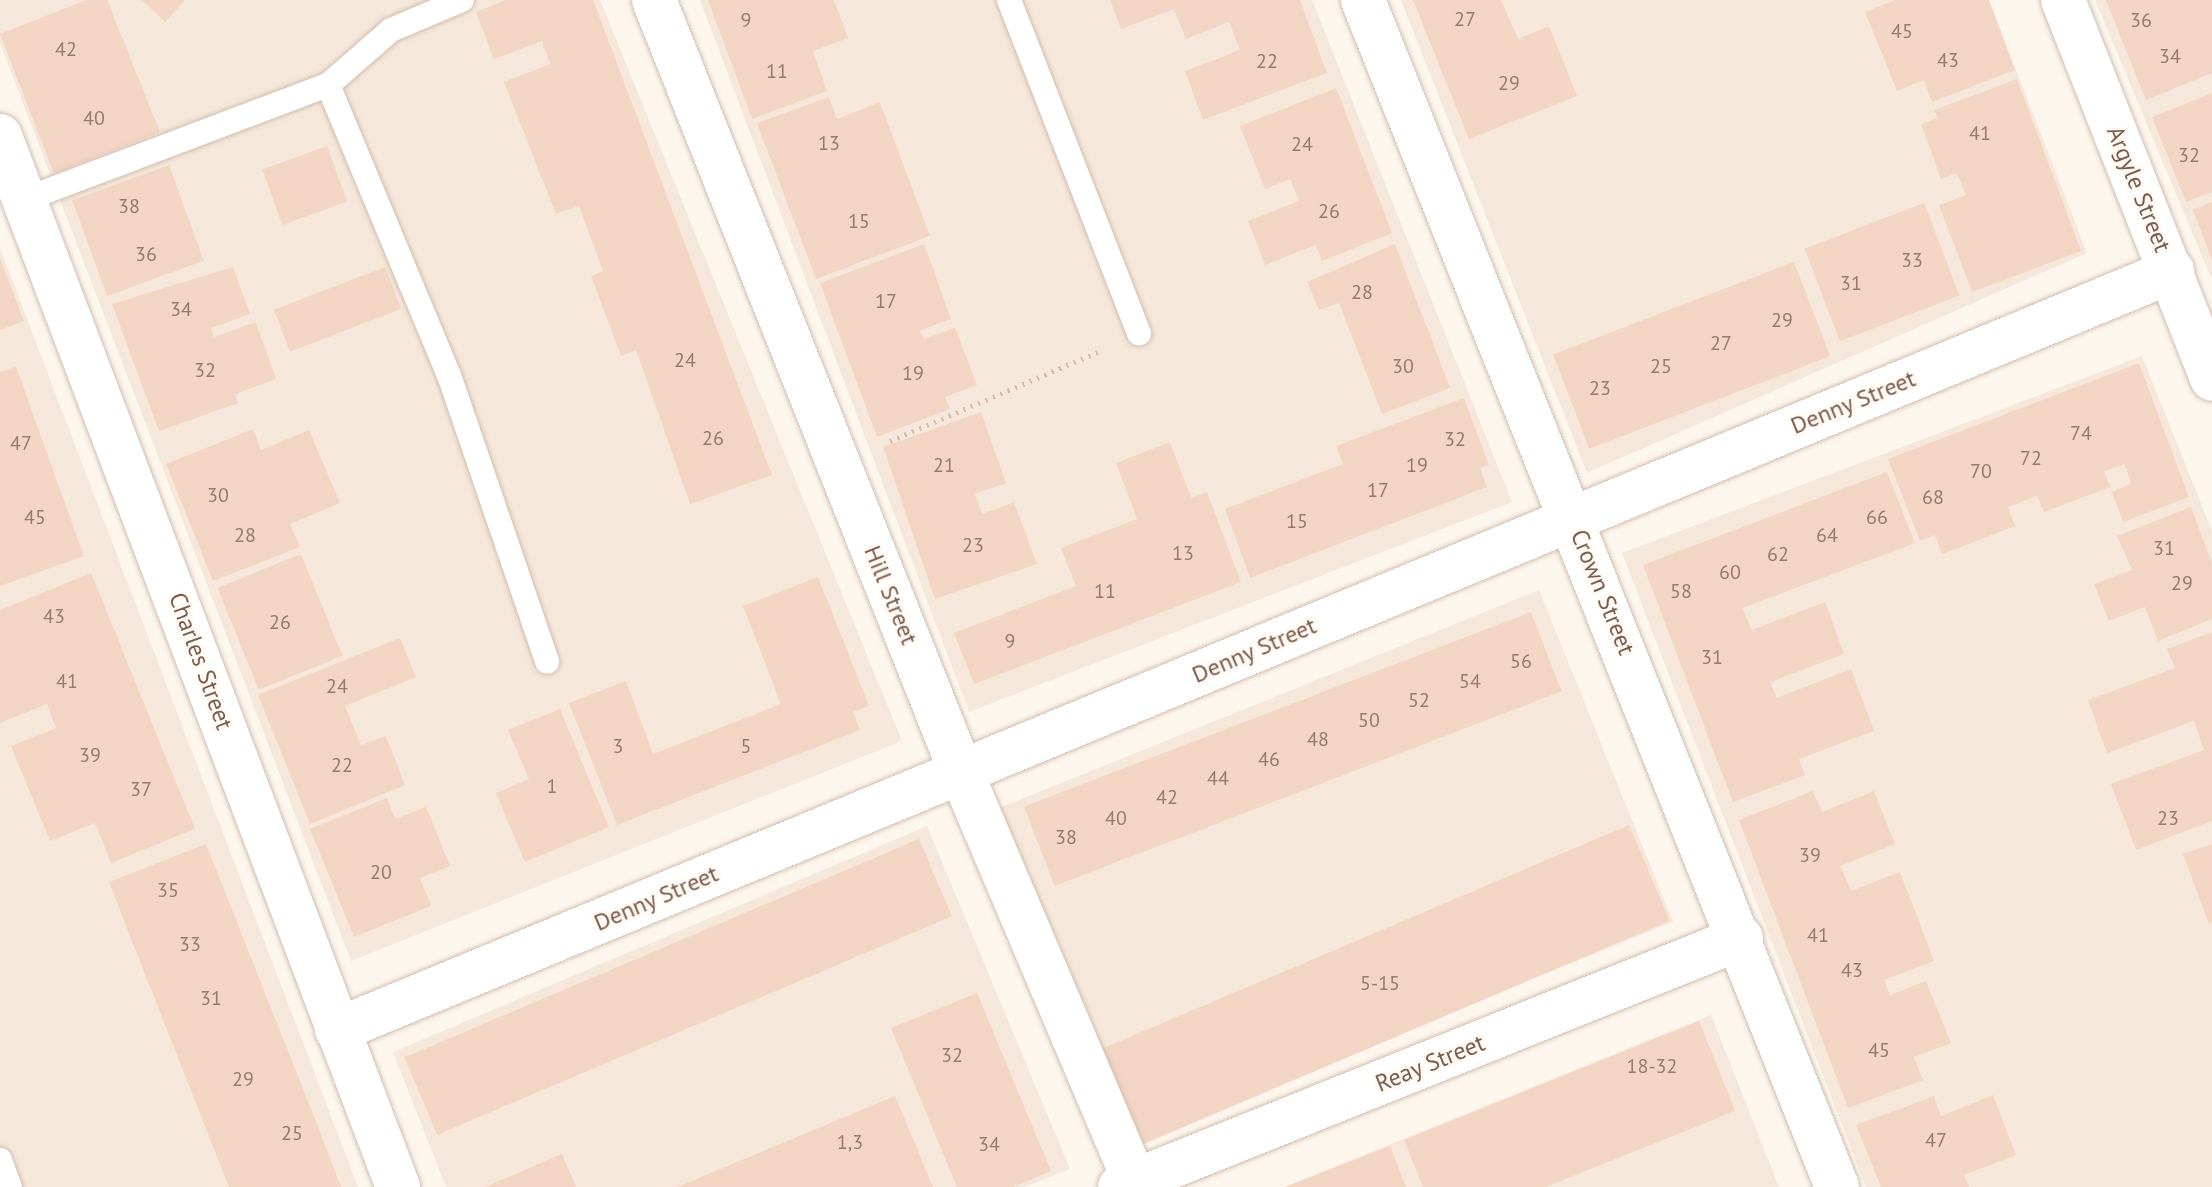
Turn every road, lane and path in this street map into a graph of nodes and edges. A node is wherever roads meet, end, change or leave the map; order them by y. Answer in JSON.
{"nodes":[{"id":1,"x":462,"y":0,"type":"edge"},
{"id":2,"x":654,"y":0,"type":"edge"},
{"id":3,"x":1009,"y":0,"type":"edge"},
{"id":4,"x":1363,"y":0,"type":"edge"},
{"id":5,"x":2063,"y":0,"type":"edge"},
{"id":6,"x":328,"y":85,"type":"junction"},
{"id":7,"x":0,"y":136,"type":"edge"},
{"id":8,"x":26,"y":199,"type":"junction"},
{"id":9,"x":2172,"y":271,"type":"junction"},
{"id":10,"x":1139,"y":334,"type":"joint"},
{"id":11,"x":2212,"y":379,"type":"edge"},
{"id":12,"x":839,"y":463,"type":"junction"},
{"id":13,"x":1573,"y":517,"type":"junction"},
{"id":14,"x":547,"y":662,"type":"dead end"},
{"id":15,"x":961,"y":772,"type":"junction"},
{"id":16,"x":1741,"y":938,"type":"junction"},
{"id":17,"x":337,"y":1030,"type":"junction"},
{"id":18,"x":0,"y":1160,"type":"edge"},
{"id":19,"x":1130,"y":1185,"type":"edge"},
{"id":20,"x":10,"y":1187,"type":"edge"},
{"id":21,"x":398,"y":1187,"type":"edge"},
{"id":22,"x":1837,"y":1187,"type":"edge"}],
"edges":[{"from":1,"to":6,"type":"lane"},
{"from":2,"to":12,"type":"street","name":"Hill Street"},
{"from":3,"to":10,"type":"lane"},
{"from":4,"to":13,"type":"street","name":"Crown Street"},
{"from":5,"to":9,"type":"street","name":"Argyle Street"},
{"from":6,"to":8,"type":"lane"},
{"from":6,"to":14,"type":"lane"},
{"from":7,"to":8,"type":"street","name":"Charles Street"},
{"from":8,"to":17,"type":"street","name":"Charles Street"},
{"from":9,"to":11,"type":"street","name":"Argyle Street"},
{"from":9,"to":13,"type":"street","name":"Denny Street"},
{"from":10,"to":12,"type":"path"},
{"from":12,"to":15,"type":"street","name":"Hill Street"},
{"from":13,"to":15,"type":"street","name":"Denny Street"},
{"from":13,"to":16,"type":"street","name":"Crown Street"},
{"from":15,"to":17,"type":"street","name":"Denny Street"},
{"from":15,"to":19,"type":"street","name":"Hill Street"},
{"from":16,"to":19,"type":"street","name":"Reay Street"},
{"from":16,"to":22,"type":"street","name":"Crown Street"},
{"from":17,"to":21,"type":"street","name":"Charles Street"},
{"from":18,"to":20,"type":"lane"}]}
